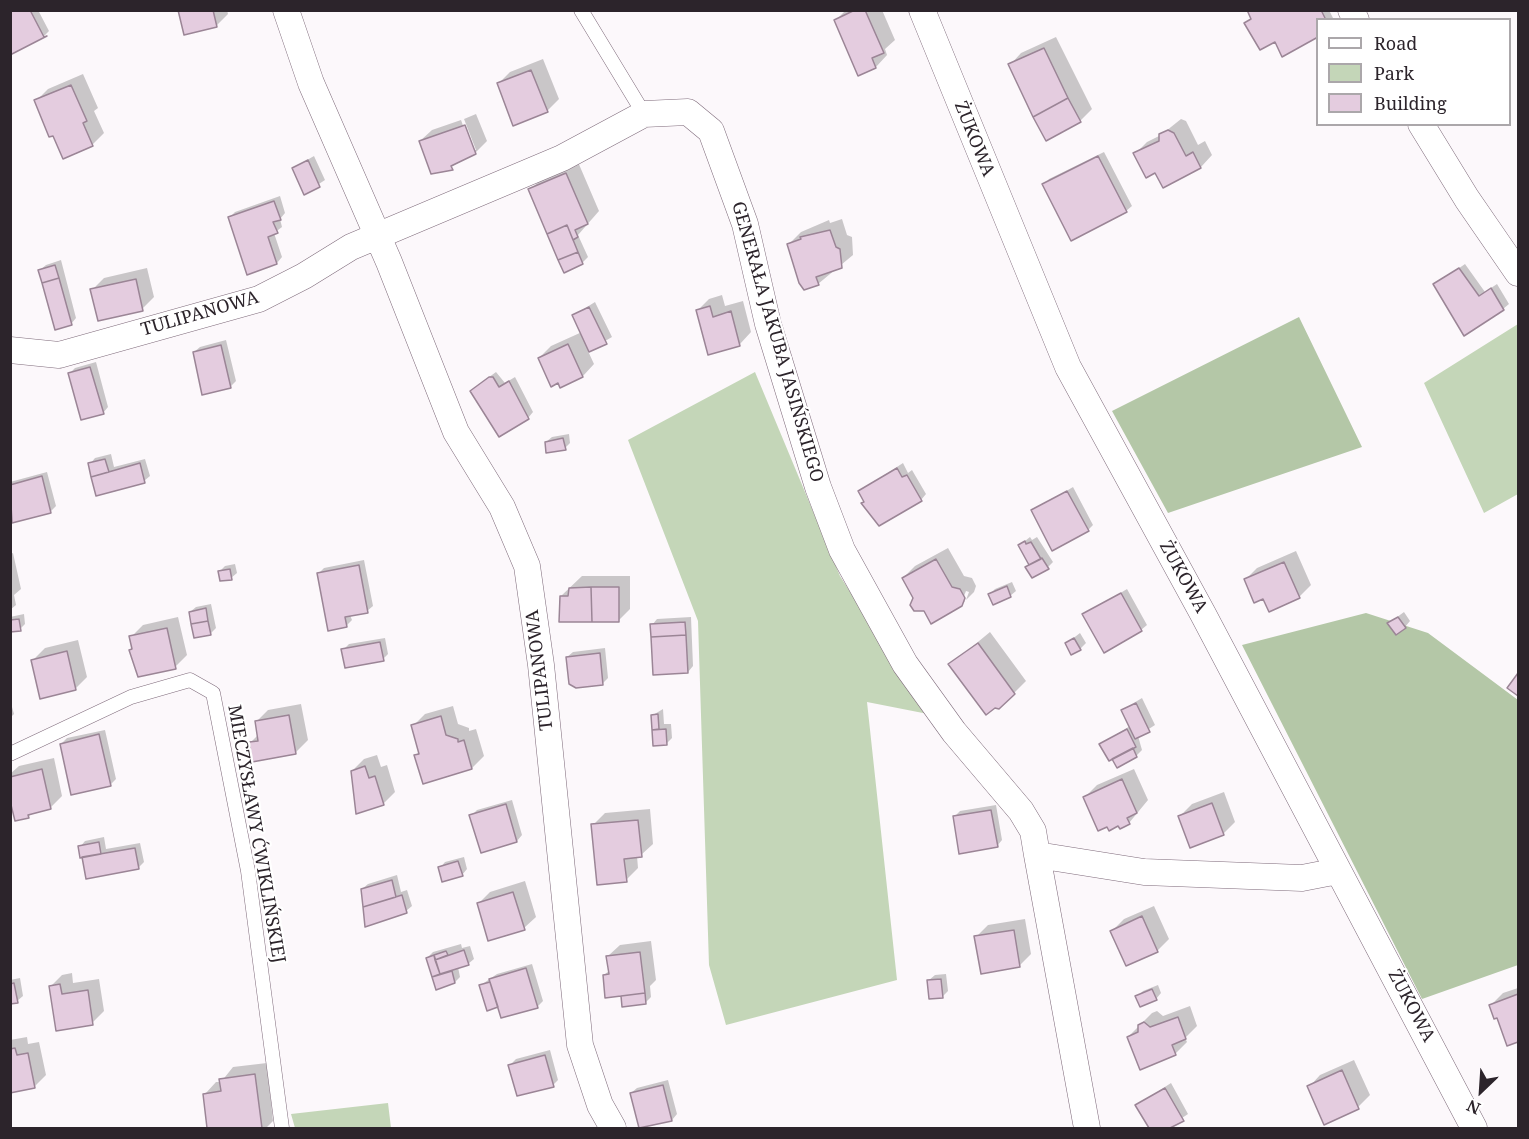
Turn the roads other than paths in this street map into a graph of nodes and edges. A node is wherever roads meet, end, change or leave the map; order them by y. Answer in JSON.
{"nodes":[{"id":1,"x":286,"y":10,"type":"edge"},
{"id":2,"x":581,"y":10,"type":"edge"},
{"id":3,"x":922,"y":10,"type":"edge"},
{"id":4,"x":644,"y":114,"type":"junction"},
{"id":5,"x":1422,"y":126,"type":"edge"},
{"id":6,"x":378,"y":236,"type":"junction"},
{"id":7,"x":1518,"y":273,"type":"edge"},
{"id":8,"x":10,"y":350,"type":"edge"},
{"id":9,"x":10,"y":754,"type":"edge"},
{"id":10,"x":1037,"y":855,"type":"junction"},
{"id":11,"x":1338,"y":871,"type":"junction"},
{"id":12,"x":282,"y":1128,"type":"edge"},
{"id":13,"x":613,"y":1128,"type":"edge"},
{"id":14,"x":1087,"y":1128,"type":"edge"},
{"id":15,"x":1474,"y":1128,"type":"edge"}],
"edges":[{"from":1,"to":6,"type":"street","name":"TULIPANOWA"},
{"from":2,"to":4,"type":"lane"},
{"from":3,"to":11,"type":"street","name":"ŻUKOWA"},
{"from":4,"to":6,"type":"street","name":"GENERAŁA JAKUBA JASIŃSKIEGO"},
{"from":4,"to":10,"type":"street","name":"GENERAŁA JAKUBA JASIŃSKIEGO"},
{"from":5,"to":7,"type":"street"},
{"from":6,"to":8,"type":"street","name":"TULIPANOWA"},
{"from":6,"to":13,"type":"street","name":"TULIPANOWA"},
{"from":9,"to":12,"type":"lane","name":"MIECZYSŁAWY ĆWIKLIŃSKIEJ"},
{"from":10,"to":11,"type":"street"},
{"from":10,"to":14,"type":"street","name":"GENERAŁA JAKUBA JASIŃSKIEGO"},
{"from":11,"to":15,"type":"street","name":"ŻUKOWA"}]}
